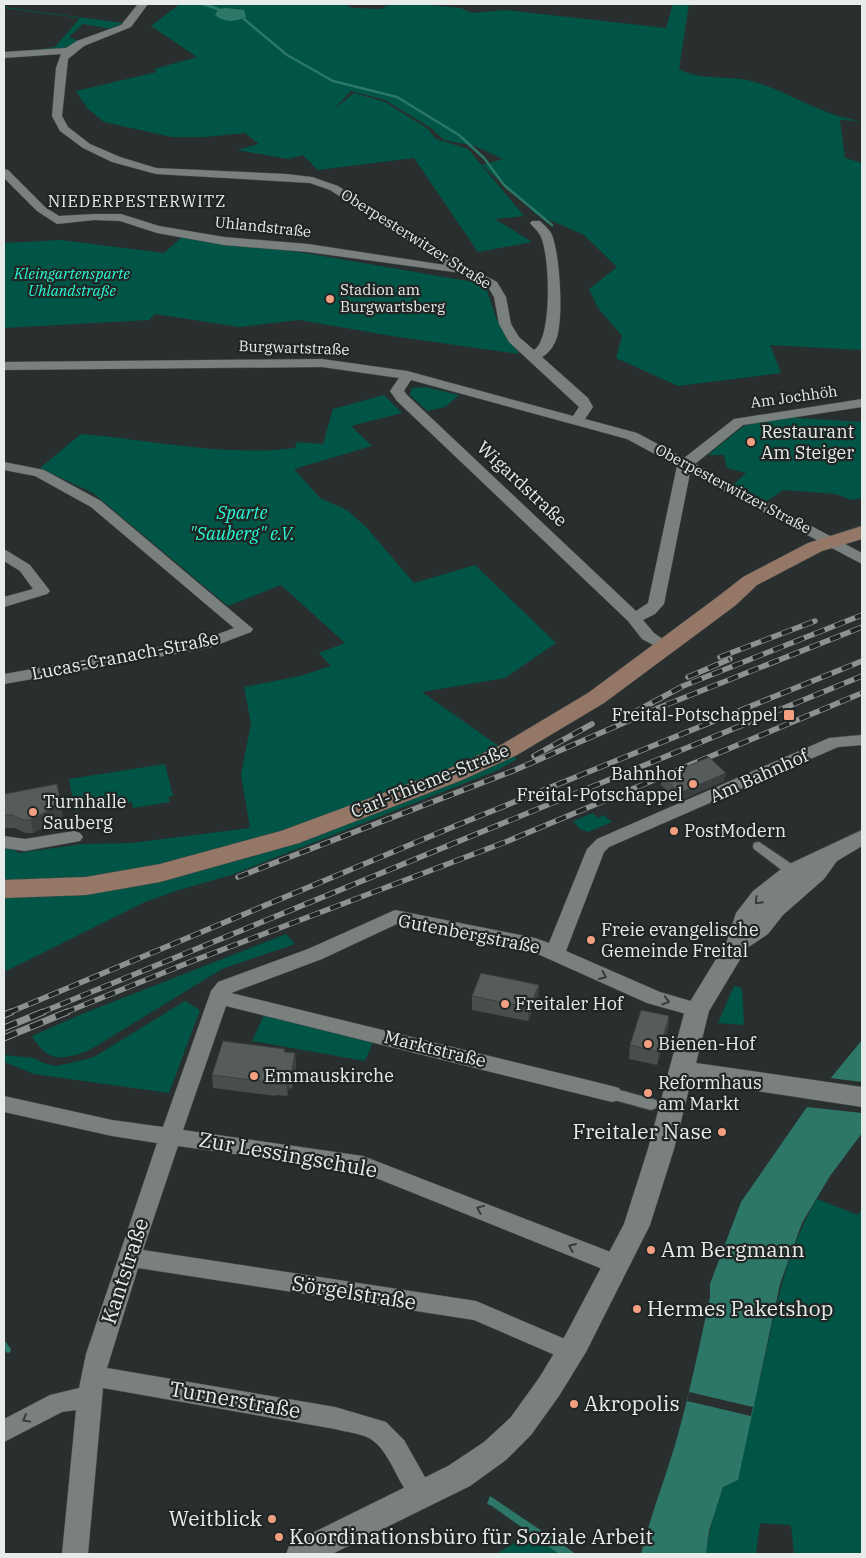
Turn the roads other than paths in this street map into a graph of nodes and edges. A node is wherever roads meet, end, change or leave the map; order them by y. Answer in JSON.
{"nodes":[{"id":1,"x":143,"y":4,"type":"edge"},
{"id":2,"x":69,"y":51,"type":"junction"},
{"id":3,"x":4,"y":55,"type":"edge"},
{"id":4,"x":4,"y":172,"type":"edge"},
{"id":5,"x":536,"y":223,"type":"dead end"},
{"id":6,"x":467,"y":271,"type":"junction"},
{"id":7,"x":534,"y":356,"type":"junction"},
{"id":8,"x":4,"y":366,"type":"edge"},
{"id":9,"x":407,"y":375,"type":"junction"},
{"id":10,"x":862,"y":403,"type":"edge"},
{"id":11,"x":578,"y":420,"type":"junction"},
{"id":12,"x":684,"y":465,"type":"junction"},
{"id":13,"x":4,"y":466,"type":"edge"},
{"id":14,"x":862,"y":532,"type":"edge"},
{"id":15,"x":830,"y":541,"type":"junction"},
{"id":16,"x":4,"y":554,"type":"edge"},
{"id":17,"x":862,"y":559,"type":"edge"},
{"id":18,"x":4,"y":602,"type":"edge"},
{"id":19,"x":634,"y":618,"type":"junction"},
{"id":20,"x":671,"y":642,"type":"junction"},
{"id":21,"x":4,"y":679,"type":"edge"},
{"id":22,"x":862,"y":740,"type":"edge"},
{"id":23,"x":74,"y":837,"type":"dead end"},
{"id":24,"x":862,"y":837,"type":"edge"},
{"id":25,"x":4,"y":842,"type":"edge"},
{"id":26,"x":759,"y":846,"type":"dead end"},
{"id":27,"x":788,"y":868,"type":"dead end"},
{"id":28,"x":4,"y":889,"type":"edge"},
{"id":29,"x":555,"y":953,"type":"junction"},
{"id":30,"x":219,"y":997,"type":"junction"},
{"id":31,"x":697,"y":1010,"type":"junction"},
{"id":32,"x":681,"y":1070,"type":"junction"},
{"id":33,"x":612,"y":1094,"type":"joint"},
{"id":34,"x":862,"y":1097,"type":"edge"},
{"id":35,"x":4,"y":1104,"type":"edge"},
{"id":36,"x":651,"y":1104,"type":"dead end"},
{"id":37,"x":171,"y":1136,"type":"junction"},
{"id":38,"x":129,"y":1257,"type":"junction"},
{"id":39,"x":618,"y":1265,"type":"junction"},
{"id":40,"x":571,"y":1352,"type":"junction"},
{"id":41,"x":91,"y":1386,"type":"junction"},
{"id":42,"x":4,"y":1430,"type":"edge"},
{"id":43,"x":418,"y":1487,"type":"junction"},
{"id":44,"x":75,"y":1554,"type":"edge"},
{"id":45,"x":301,"y":1554,"type":"edge"}],
"edges":[{"from":1,"to":2,"type":"street"},
{"from":2,"to":3,"type":"street"},
{"from":2,"to":6,"type":"street","name":"Oberpesterwitzer Straße"},
{"from":4,"to":6,"type":"street","name":"Uhlandstraße"},
{"from":5,"to":7,"type":"street"},
{"from":6,"to":7,"type":"street","name":"Oberpesterwitzer Straße"},
{"from":7,"to":11,"type":"street","name":"Oberpesterwitzer Straße"},
{"from":8,"to":9,"type":"street","name":"Burgwartstraße"},
{"from":9,"to":11,"type":"street","name":"Burgwartstraße"},
{"from":9,"to":19,"type":"street","name":"Wigardstraße"},
{"from":10,"to":12,"type":"street","name":"Am Jochhöh"},
{"from":11,"to":12,"type":"street","name":"Oberpesterwitzer Straße"},
{"from":12,"to":15,"type":"street","name":"Oberpesterwitzer Straße"},
{"from":12,"to":19,"type":"street"},
{"from":13,"to":21,"type":"street","name":"Lucas-Cranach-Straße"},
{"from":14,"to":15,"type":"main road","name":"Carl-Thieme-Straße"},
{"from":15,"to":17,"type":"street","name":"Oberpesterwitzer Straße"},
{"from":15,"to":20,"type":"main road","name":"Carl-Thieme-Straße"},
{"from":16,"to":18,"type":"street"},
{"from":19,"to":20,"type":"street","name":"Wigardstraße"},
{"from":20,"to":28,"type":"main road","name":"Carl-Thieme-Straße"},
{"from":22,"to":29,"type":"street","name":"Am Bahnhof"},
{"from":23,"to":25,"type":"street"},
{"from":24,"to":31,"type":"street"},
{"from":26,"to":27,"type":"street"},
{"from":29,"to":30,"type":"street","name":"Gutenbergstraße"},
{"from":29,"to":31,"type":"street","name":"Gutenbergstraße","one_way":true},
{"from":30,"to":33,"type":"street","name":"Marktstraße"},
{"from":30,"to":37,"type":"street","name":"Kantstraße"},
{"from":31,"to":32,"type":"street"},
{"from":32,"to":34,"type":"street"},
{"from":32,"to":39,"type":"street"},
{"from":33,"to":36,"type":"street","name":"Marktstraße"},
{"from":35,"to":37,"type":"street","name":"Zur Lessingschule"},
{"from":37,"to":38,"type":"street","name":"Kantstraße"},
{"from":39,"to":37,"type":"street","name":"Zur Lessingschule","one_way":true},
{"from":38,"to":40,"type":"street","name":"Sörgelstraße"},
{"from":38,"to":41,"type":"street","name":"Kantstraße"},
{"from":39,"to":40,"type":"street"},
{"from":40,"to":43,"type":"street"},
{"from":41,"to":42,"type":"street","name":"Turnerstraße","one_way":true},
{"from":41,"to":43,"type":"street","name":"Turnerstraße"},
{"from":41,"to":44,"type":"street","name":"Kantstraße"},
{"from":43,"to":45,"type":"street"}]}
